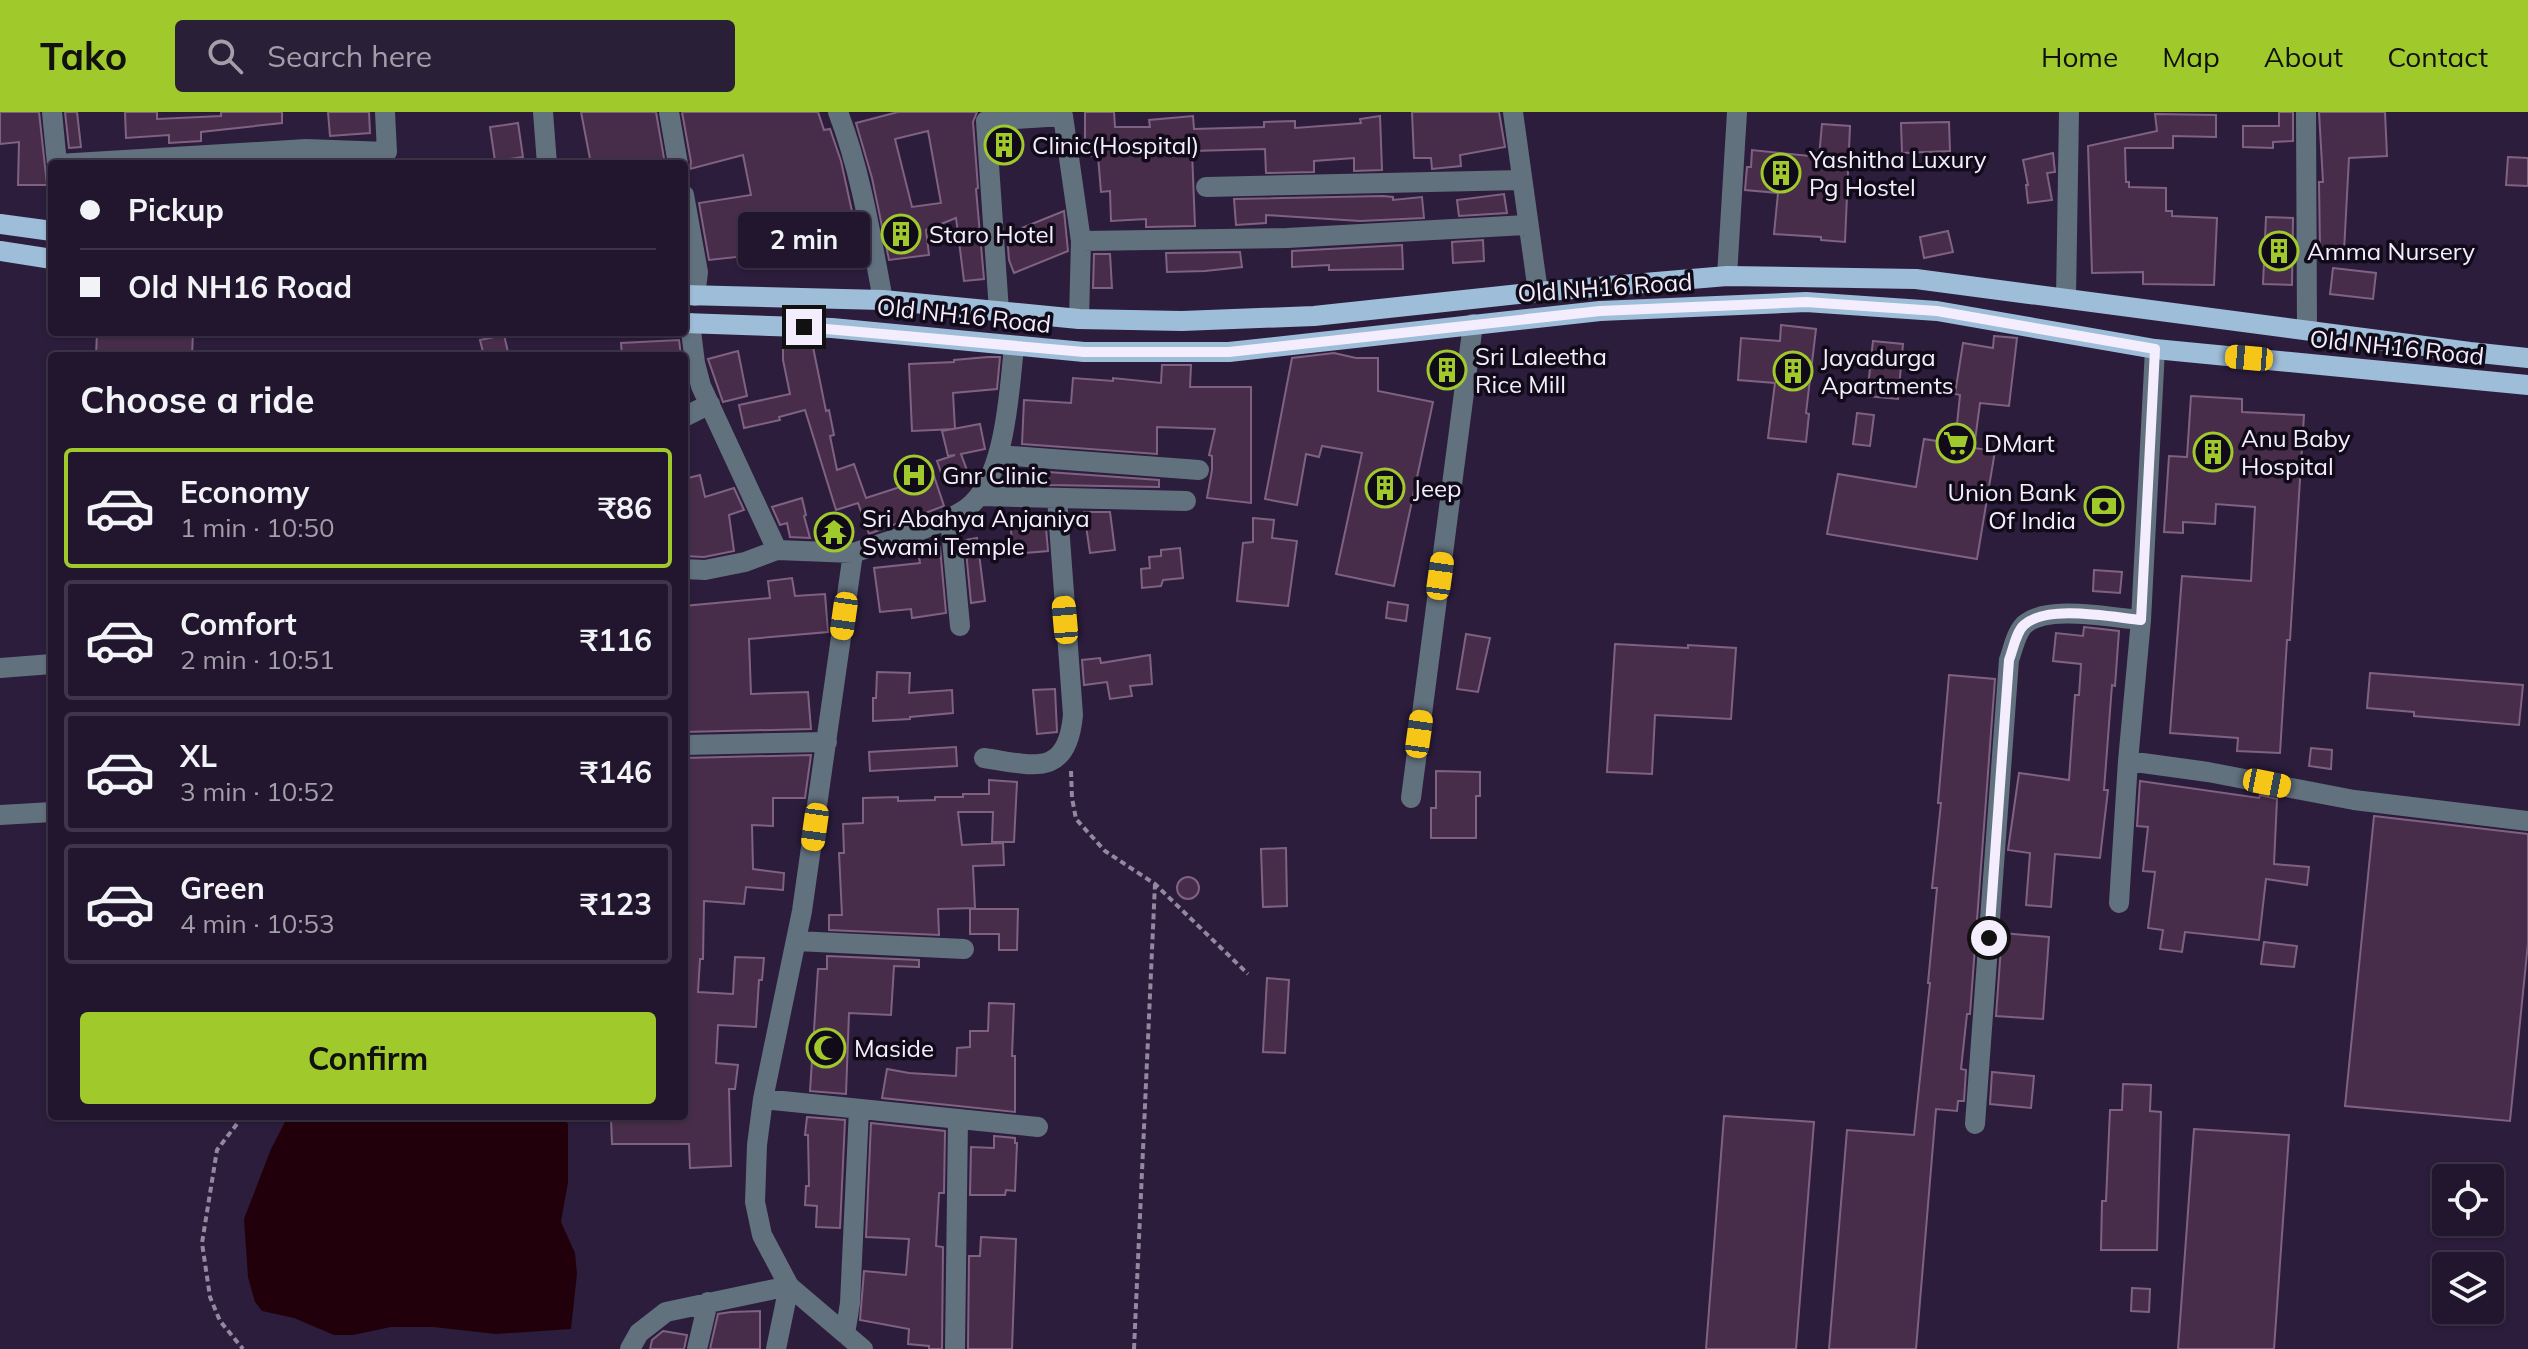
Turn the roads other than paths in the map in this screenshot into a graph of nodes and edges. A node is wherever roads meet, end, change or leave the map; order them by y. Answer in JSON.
{"nodes":[{"id":1,"x":52,"y":112,"type":"edge"},
{"id":2,"x":385,"y":112,"type":"edge"},
{"id":3,"x":543,"y":112,"type":"edge"},
{"id":4,"x":669,"y":112,"type":"edge"},
{"id":5,"x":838,"y":112,"type":"edge"},
{"id":6,"x":1513,"y":112,"type":"edge"},
{"id":7,"x":1737,"y":112,"type":"edge"},
{"id":8,"x":2069,"y":112,"type":"edge"},
{"id":9,"x":2306,"y":112,"type":"edge"},
{"id":10,"x":986,"y":116,"type":"edge"},
{"id":11,"x":58,"y":160,"type":"edge"},
{"id":12,"x":124,"y":160,"type":"edge"},
{"id":13,"x":547,"y":160,"type":"edge"},
{"id":14,"x":677,"y":160,"type":"edge"},
{"id":15,"x":1522,"y":180,"type":"junction"},
{"id":16,"x":1206,"y":187,"type":"dead end"},
{"id":17,"x":688,"y":217,"type":"edge"},
{"id":18,"x":0,"y":224,"type":"edge"},
{"id":19,"x":1528,"y":225,"type":"junction"},
{"id":20,"x":48,"y":230,"type":"edge"},
{"id":21,"x":1081,"y":241,"type":"junction"},
{"id":22,"x":0,"y":251,"type":"edge"},
{"id":23,"x":48,"y":258,"type":"edge"},
{"id":24,"x":1727,"y":276,"type":"junction"},
{"id":25,"x":1538,"y":292,"type":"junction"},
{"id":26,"x":689,"y":295,"type":"edge"},
{"id":27,"x":2066,"y":298,"type":"junction"},
{"id":28,"x":883,"y":300,"type":"junction"},
{"id":29,"x":999,"y":311,"type":"junction"},
{"id":30,"x":1079,"y":319,"type":"junction"},
{"id":31,"x":688,"y":323,"type":"edge"},
{"id":32,"x":1473,"y":324,"type":"junction"},
{"id":33,"x":688,"y":328,"type":"edge"},
{"id":34,"x":2307,"y":330,"type":"junction"},
{"id":35,"x":1014,"y":347,"type":"junction"},
{"id":36,"x":2155,"y":349,"type":"junction"},
{"id":37,"x":2528,"y":358,"type":"edge"},
{"id":38,"x":2528,"y":385,"type":"edge"},
{"id":39,"x":710,"y":404,"type":"junction"},
{"id":40,"x":688,"y":415,"type":"edge"},
{"id":41,"x":999,"y":455,"type":"junction"},
{"id":42,"x":1199,"y":470,"type":"dead end"},
{"id":43,"x":980,"y":496,"type":"junction"},
{"id":44,"x":1057,"y":498,"type":"junction"},
{"id":45,"x":1186,"y":501,"type":"dead end"},
{"id":46,"x":950,"y":518,"type":"junction"},
{"id":47,"x":777,"y":550,"type":"junction"},
{"id":48,"x":853,"y":553,"type":"junction"},
{"id":49,"x":688,"y":569,"type":"edge"},
{"id":50,"x":2141,"y":620,"type":"junction"},
{"id":51,"x":960,"y":626,"type":"dead end"},
{"id":52,"x":48,"y":664,"type":"edge"},
{"id":53,"x":0,"y":668,"type":"edge"},
{"id":54,"x":827,"y":742,"type":"junction"},
{"id":55,"x":688,"y":745,"type":"edge"},
{"id":56,"x":984,"y":758,"type":"dead end"},
{"id":57,"x":2128,"y":761,"type":"junction"},
{"id":58,"x":1411,"y":798,"type":"dead end"},
{"id":59,"x":48,"y":812,"type":"edge"},
{"id":60,"x":0,"y":815,"type":"edge"},
{"id":61,"x":2528,"y":821,"type":"edge"},
{"id":62,"x":2119,"y":903,"type":"dead end"},
{"id":63,"x":796,"y":941,"type":"junction"},
{"id":64,"x":964,"y":949,"type":"dead end"},
{"id":65,"x":763,"y":1099,"type":"junction"},
{"id":66,"x":859,"y":1109,"type":"junction"},
{"id":67,"x":958,"y":1119,"type":"junction"},
{"id":68,"x":1975,"y":1124,"type":"dead end"},
{"id":69,"x":1038,"y":1127,"type":"dead end"},
{"id":70,"x":789,"y":1286,"type":"junction"},
{"id":71,"x":708,"y":1302,"type":"junction"},
{"id":72,"x":856,"y":1344,"type":"edge"},
{"id":73,"x":630,"y":1349,"type":"edge"},
{"id":74,"x":697,"y":1349,"type":"edge"},
{"id":75,"x":776,"y":1349,"type":"edge"},
{"id":76,"x":955,"y":1349,"type":"edge"}],
"edges":[{"from":1,"to":11,"type":"street"},
{"from":2,"to":12,"type":"street"},
{"from":3,"to":13,"type":"street"},
{"from":4,"to":14,"type":"street"},
{"from":5,"to":28,"type":"street"},
{"from":6,"to":15,"type":"street"},
{"from":7,"to":24,"type":"street"},
{"from":8,"to":27,"type":"street"},
{"from":9,"to":34,"type":"street"},
{"from":10,"to":21,"type":"street"},
{"from":10,"to":29,"type":"street"},
{"from":15,"to":16,"type":"street"},
{"from":15,"to":19,"type":"street"},
{"from":17,"to":26,"type":"street"},
{"from":18,"to":20,"type":"main road"},
{"from":19,"to":21,"type":"street"},
{"from":19,"to":25,"type":"street"},
{"from":21,"to":30,"type":"street"},
{"from":22,"to":23,"type":"main road"},
{"from":24,"to":25,"type":"main road","name":"Old NH16 Road"},
{"from":24,"to":27,"type":"main road","name":"Old NH16 Road"},
{"from":25,"to":30,"type":"main road","name":"Old NH16 Road"},
{"from":26,"to":28,"type":"main road","name":"Old NH16 Road"},
{"from":27,"to":34,"type":"main road","name":"Old NH16 Road"},
{"from":28,"to":29,"type":"main road","name":"Old NH16 Road"},
{"from":29,"to":30,"type":"main road","name":"Old NH16 Road"},
{"from":31,"to":35,"type":"main road","name":"Old NH16 Road"},
{"from":32,"to":35,"type":"main road","name":"Old NH16 Road"},
{"from":32,"to":36,"type":"main road","name":"Old NH16 Road"},
{"from":32,"to":58,"type":"street"},
{"from":33,"to":39,"type":"street"},
{"from":34,"to":37,"type":"main road","name":"Old NH16 Road"},
{"from":35,"to":41,"type":"street"},
{"from":36,"to":38,"type":"main road","name":"Old NH16 Road"},
{"from":36,"to":50,"type":"street"},
{"from":39,"to":40,"type":"street"},
{"from":39,"to":47,"type":"street"},
{"from":41,"to":42,"type":"street"},
{"from":41,"to":43,"type":"street"},
{"from":43,"to":44,"type":"street"},
{"from":43,"to":46,"type":"street"},
{"from":44,"to":45,"type":"street"},
{"from":44,"to":56,"type":"street"},
{"from":46,"to":48,"type":"street"},
{"from":46,"to":51,"type":"street"},
{"from":47,"to":48,"type":"street"},
{"from":47,"to":49,"type":"street"},
{"from":48,"to":54,"type":"street"},
{"from":50,"to":57,"type":"street"},
{"from":50,"to":68,"type":"street"},
{"from":52,"to":53,"type":"street"},
{"from":54,"to":55,"type":"street"},
{"from":54,"to":63,"type":"street"},
{"from":57,"to":61,"type":"street"},
{"from":57,"to":62,"type":"street"},
{"from":59,"to":60,"type":"street"},
{"from":63,"to":64,"type":"street"},
{"from":63,"to":65,"type":"street"},
{"from":65,"to":66,"type":"street"},
{"from":65,"to":70,"type":"street"},
{"from":66,"to":67,"type":"street"},
{"from":66,"to":72,"type":"street"},
{"from":67,"to":69,"type":"street"},
{"from":67,"to":76,"type":"street"},
{"from":70,"to":71,"type":"street"},
{"from":70,"to":72,"type":"street"},
{"from":70,"to":75,"type":"street"},
{"from":71,"to":73,"type":"street"},
{"from":71,"to":74,"type":"street"}]}
